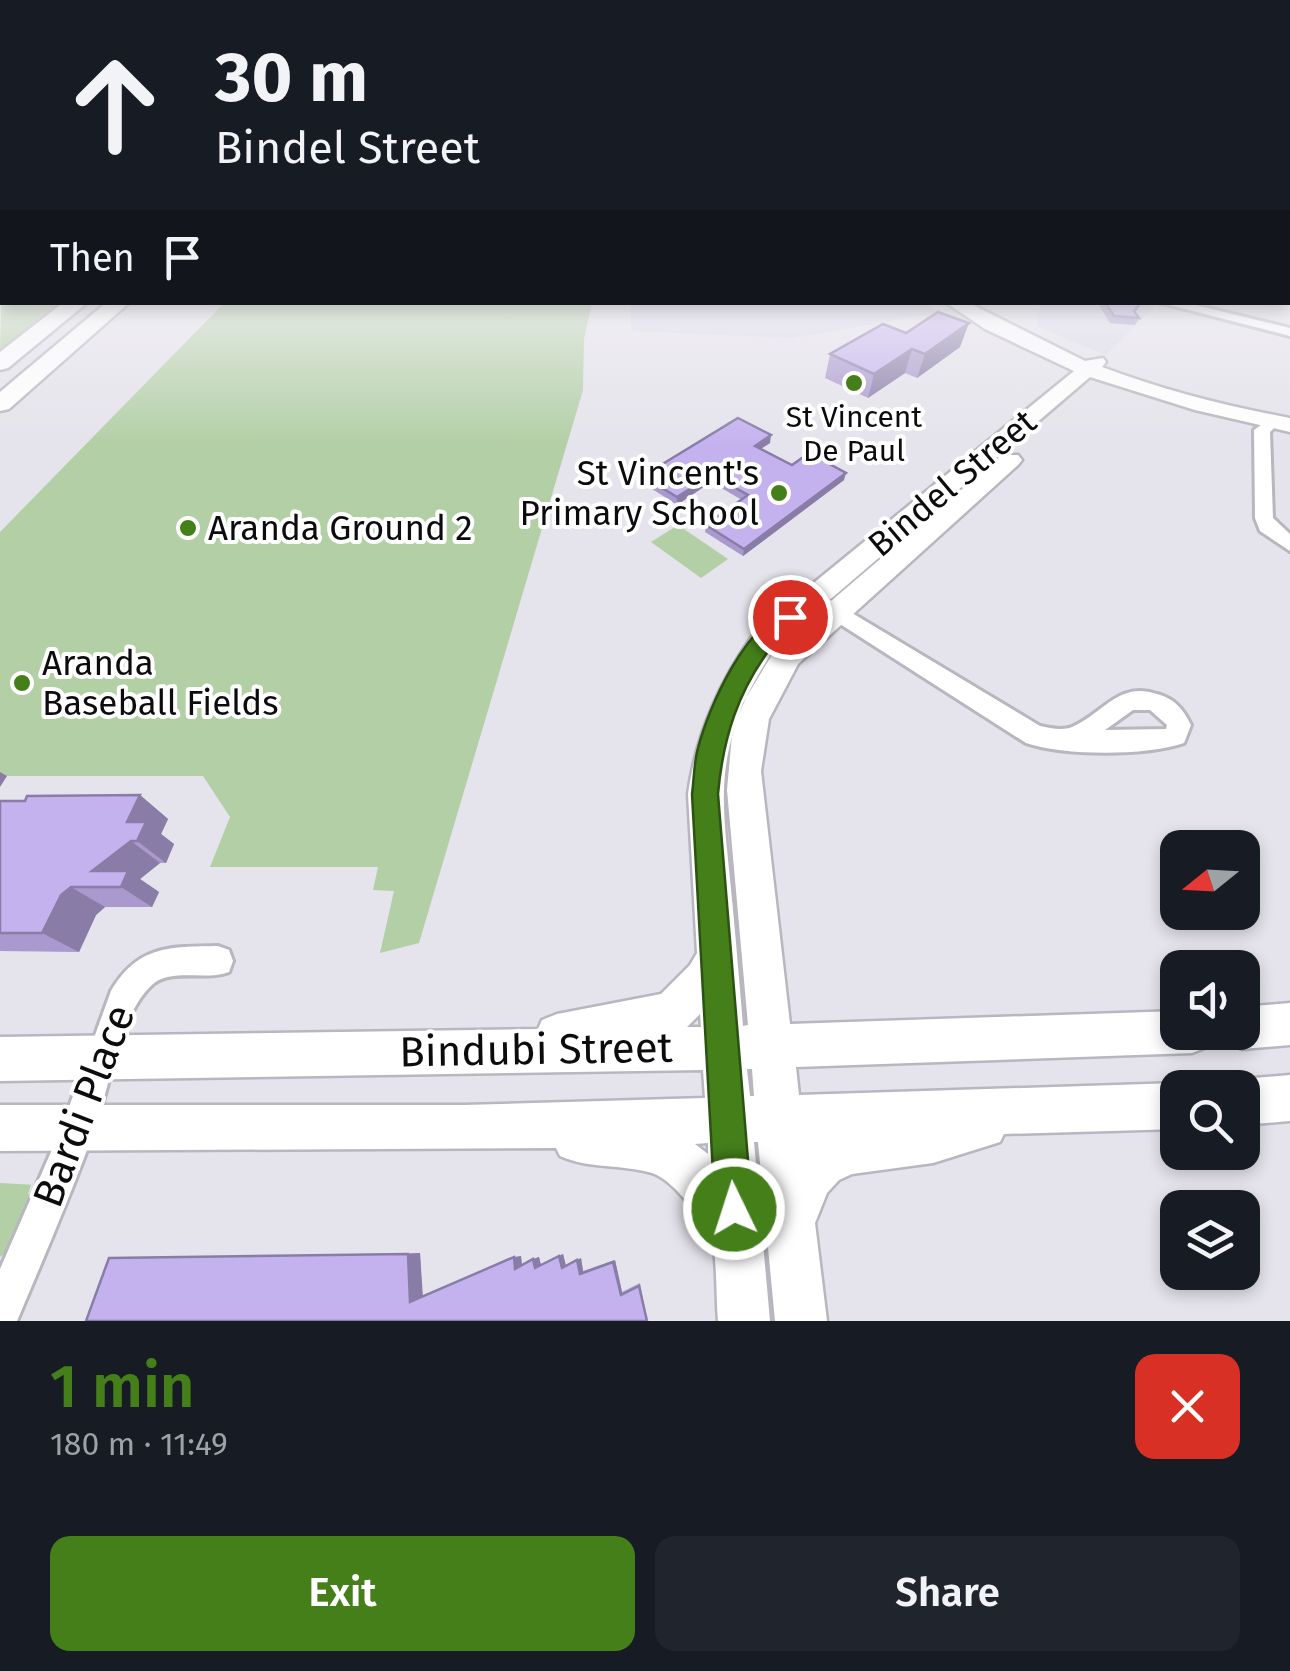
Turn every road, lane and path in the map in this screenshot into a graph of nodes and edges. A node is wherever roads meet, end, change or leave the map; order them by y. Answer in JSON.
{"nodes":[{"id":1,"x":53,"y":322,"type":"edge"},
{"id":2,"x":97,"y":322,"type":"edge"},
{"id":3,"x":998,"y":322,"type":"edge"},
{"id":4,"x":1246,"y":322,"type":"edge"},
{"id":5,"x":1279,"y":322,"type":"edge"},
{"id":6,"x":1273,"y":328,"type":"junction"},
{"id":7,"x":1290,"y":332,"type":"edge"},
{"id":8,"x":0,"y":363,"type":"edge"},
{"id":9,"x":1101,"y":369,"type":"junction"},
{"id":10,"x":0,"y":404,"type":"edge"},
{"id":11,"x":1281,"y":423,"type":"edge"},
{"id":12,"x":1290,"y":544,"type":"edge"},
{"id":13,"x":825,"y":605,"type":"junction"},
{"id":14,"x":741,"y":704,"type":"junction"},
{"id":15,"x":1059,"y":740,"type":"dead end"},
{"id":16,"x":716,"y":958,"type":"junction"},
{"id":17,"x":218,"y":961,"type":"dead end"},
{"id":18,"x":1290,"y":1024,"type":"edge"},
{"id":19,"x":1260,"y":1026,"type":"edge"},
{"id":20,"x":1160,"y":1033,"type":"edge"},
{"id":21,"x":772,"y":1046,"type":"junction"},
{"id":22,"x":723,"y":1048,"type":"junction"},
{"id":23,"x":460,"y":1051,"type":"junction"},
{"id":24,"x":100,"y":1058,"type":"junction"},
{"id":25,"x":0,"y":1059,"type":"edge"},
{"id":26,"x":1290,"y":1098,"type":"edge"},
{"id":27,"x":1260,"y":1100,"type":"edge"},
{"id":28,"x":1160,"y":1107,"type":"edge"},
{"id":29,"x":1040,"y":1112,"type":"junction"},
{"id":30,"x":779,"y":1119,"type":"junction"},
{"id":31,"x":728,"y":1121,"type":"junction"},
{"id":32,"x":0,"y":1128,"type":"edge"},
{"id":33,"x":79,"y":1128,"type":"junction"},
{"id":34,"x":464,"y":1128,"type":"junction"},
{"id":35,"x":789,"y":1233,"type":"junction"},
{"id":36,"x":736,"y":1238,"type":"junction"},
{"id":37,"x":0,"y":1314,"type":"edge"},
{"id":38,"x":744,"y":1321,"type":"edge"},
{"id":39,"x":801,"y":1321,"type":"edge"}],
"edges":[{"from":1,"to":8,"type":"main road"},
{"from":2,"to":10,"type":"main road"},
{"from":3,"to":9,"type":"main road"},
{"from":4,"to":6,"type":"street"},
{"from":5,"to":6,"type":"street"},
{"from":6,"to":7,"type":"street"},
{"from":9,"to":11,"type":"main road"},
{"from":9,"to":13,"type":"main road","name":"Bindel Street"},
{"from":11,"to":12,"type":"street"},
{"from":13,"to":14,"type":"main road","name":"Bindel Street"},
{"from":13,"to":15,"type":"street"},
{"from":14,"to":16,"type":"main road","name":"Bindel Street"},
{"from":14,"to":21,"type":"main road","name":"Bindel Street"},
{"from":16,"to":22,"type":"main road","name":"Bindel Street"},
{"from":16,"to":23,"type":"main road"},
{"from":17,"to":24,"type":"street","name":"Bardi Place"},
{"from":18,"to":19,"type":"main road"},
{"from":20,"to":21,"type":"main road","name":"Bindubi Street"},
{"from":21,"to":22,"type":"main road","name":"Bindubi Street"},
{"from":21,"to":30,"type":"main road","name":"Bindel Street"},
{"from":22,"to":23,"type":"main road","name":"Bindubi Street"},
{"from":22,"to":31,"type":"main road","name":"Bindel Street"},
{"from":23,"to":24,"type":"main road","name":"Bindubi Street"},
{"from":24,"to":25,"type":"main road","name":"Bindubi Street"},
{"from":24,"to":33,"type":"street","name":"Bardi Place"},
{"from":26,"to":27,"type":"main road"},
{"from":28,"to":29,"type":"main road","name":"Bindubi Street"},
{"from":29,"to":30,"type":"main road","name":"Bindubi Street"},
{"from":29,"to":35,"type":"main road"},
{"from":30,"to":31,"type":"main road","name":"Bindubi Street"},
{"from":30,"to":35,"type":"main road","name":"Bindel Street"},
{"from":31,"to":34,"type":"main road","name":"Bindubi Street"},
{"from":31,"to":36,"type":"main road","name":"Bindel Street"},
{"from":32,"to":33,"type":"main road","name":"Bindubi Street"},
{"from":33,"to":34,"type":"main road","name":"Bindubi Street"},
{"from":33,"to":37,"type":"street","name":"Bardi Place"},
{"from":34,"to":36,"type":"main road"},
{"from":35,"to":39,"type":"main road","name":"Bindel Street"},
{"from":36,"to":38,"type":"main road","name":"Bindel Street"}]}
